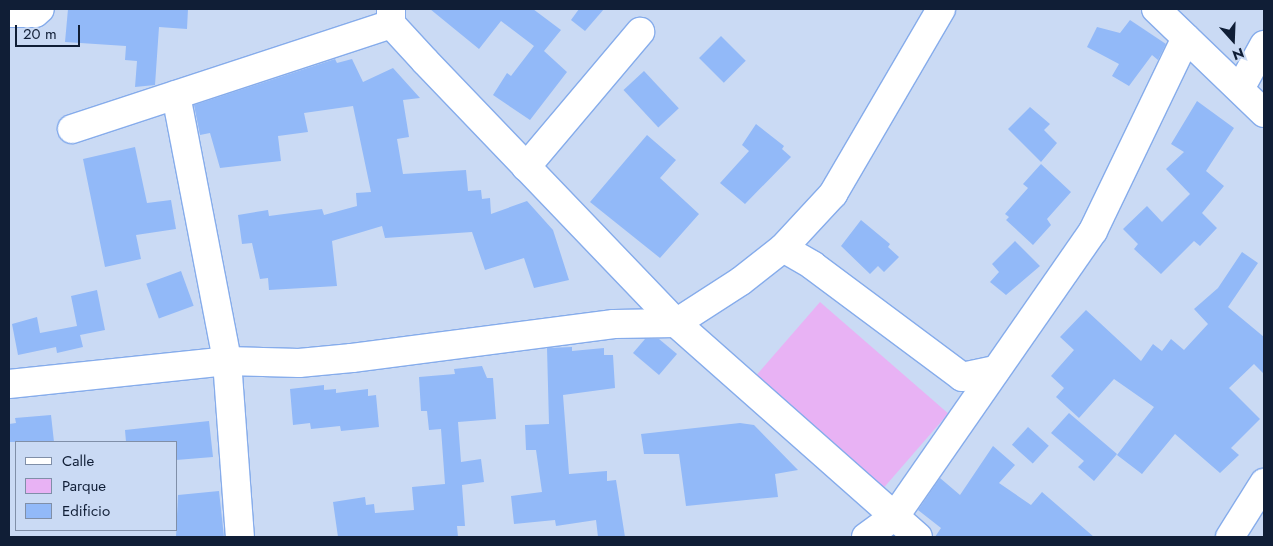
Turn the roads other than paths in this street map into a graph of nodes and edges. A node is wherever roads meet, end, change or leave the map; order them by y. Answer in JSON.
{"nodes":[{"id":1,"x":40,"y":9,"type":"edge"},
{"id":2,"x":941,"y":9,"type":"edge"},
{"id":3,"x":1156,"y":9,"type":"edge"},
{"id":4,"x":9,"y":13,"type":"edge"},
{"id":5,"x":391,"y":16,"type":"edge"},
{"id":6,"x":640,"y":32,"type":"dead end"},
{"id":7,"x":1186,"y":38,"type":"junction"},
{"id":8,"x":1264,"y":45,"type":"edge"},
{"id":9,"x":1241,"y":87,"type":"junction"},
{"id":10,"x":176,"y":95,"type":"junction"},
{"id":11,"x":1264,"y":112,"type":"edge"},
{"id":12,"x":72,"y":129,"type":"dead end"},
{"id":13,"x":526,"y":167,"type":"junction"},
{"id":14,"x":783,"y":248,"type":"junction"},
{"id":15,"x":676,"y":322,"type":"junction"},
{"id":16,"x":227,"y":361,"type":"junction"},
{"id":17,"x":996,"y":370,"type":"junction"},
{"id":18,"x":9,"y":384,"type":"edge"},
{"id":19,"x":1264,"y":483,"type":"edge"},
{"id":20,"x":895,"y":516,"type":"junction"},
{"id":21,"x":240,"y":537,"type":"edge"},
{"id":22,"x":866,"y":537,"type":"edge"},
{"id":23,"x":918,"y":537,"type":"edge"},
{"id":24,"x":1230,"y":537,"type":"edge"}],
"edges":[{"from":1,"to":4,"type":"street"},
{"from":2,"to":14,"type":"street"},
{"from":3,"to":7,"type":"street"},
{"from":5,"to":10,"type":"street"},
{"from":5,"to":13,"type":"street"},
{"from":6,"to":13,"type":"street"},
{"from":7,"to":9,"type":"street"},
{"from":7,"to":17,"type":"street"},
{"from":8,"to":9,"type":"street"},
{"from":9,"to":11,"type":"street"},
{"from":10,"to":12,"type":"street"},
{"from":10,"to":16,"type":"street"},
{"from":13,"to":15,"type":"street"},
{"from":14,"to":15,"type":"street"},
{"from":14,"to":17,"type":"street"},
{"from":15,"to":16,"type":"street"},
{"from":15,"to":20,"type":"street"},
{"from":16,"to":18,"type":"street"},
{"from":16,"to":21,"type":"street"},
{"from":17,"to":20,"type":"street"},
{"from":19,"to":24,"type":"street"},
{"from":20,"to":22,"type":"street"},
{"from":20,"to":23,"type":"street"}]}
